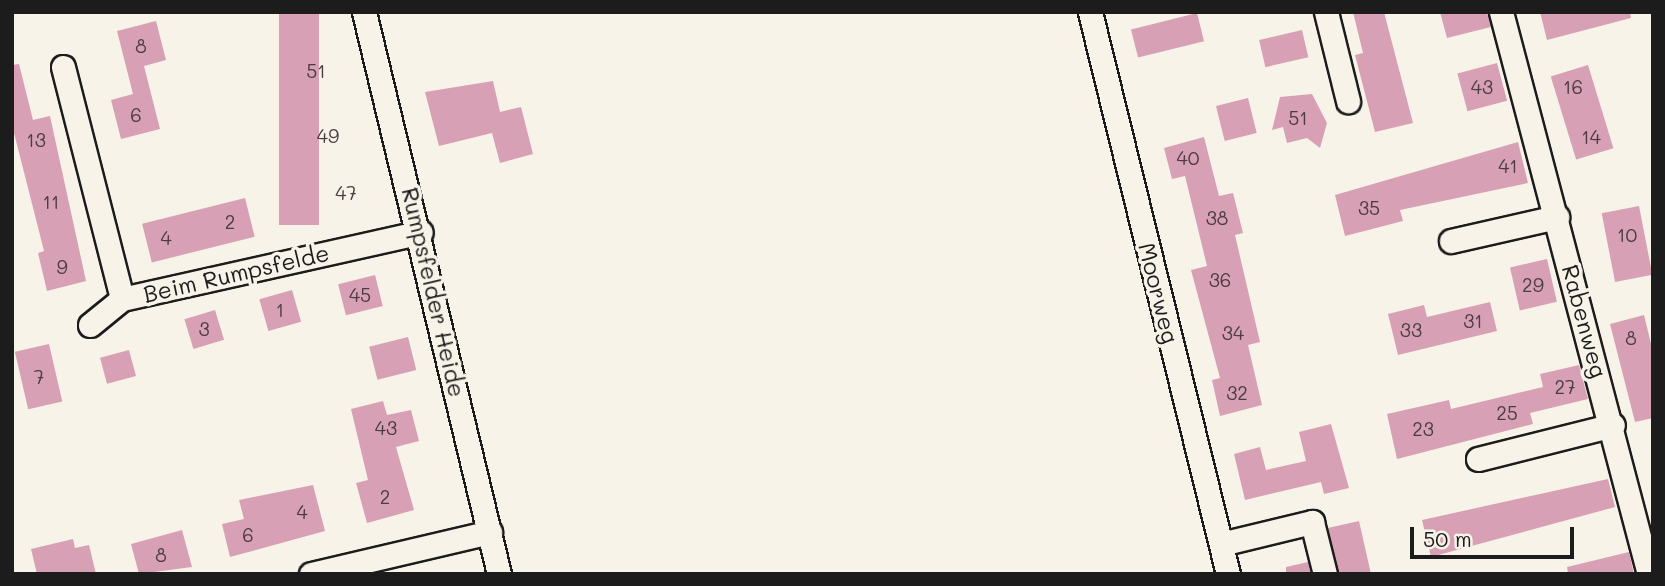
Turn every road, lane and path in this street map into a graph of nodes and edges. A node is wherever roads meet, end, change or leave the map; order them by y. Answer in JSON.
{"nodes":[{"id":1,"x":364,"y":12,"type":"edge"},
{"id":2,"x":1090,"y":12,"type":"edge"},
{"id":3,"x":1326,"y":12,"type":"edge"},
{"id":4,"x":1501,"y":12,"type":"edge"},
{"id":5,"x":63,"y":67,"type":"dead end"},
{"id":6,"x":1348,"y":101,"type":"dead end"},
{"id":7,"x":1557,"y":217,"type":"junction"},
{"id":8,"x":421,"y":232,"type":"junction"},
{"id":9,"x":1451,"y":241,"type":"dead end"},
{"id":10,"x":122,"y":299,"type":"junction"},
{"id":11,"x":90,"y":325,"type":"dead end"},
{"id":12,"x":1613,"y":425,"type":"junction"},
{"id":13,"x":1478,"y":459,"type":"dead end"},
{"id":14,"x":490,"y":532,"type":"junction"},
{"id":15,"x":1221,"y":544,"type":"junction"},
{"id":16,"x":311,"y":574,"type":"edge"},
{"id":17,"x":499,"y":574,"type":"edge"},
{"id":18,"x":1228,"y":574,"type":"edge"},
{"id":19,"x":1325,"y":574,"type":"edge"},
{"id":20,"x":1649,"y":574,"type":"edge"}],
"edges":[{"from":1,"to":8,"type":"street","name":"Rumpsfelder Heide"},
{"from":2,"to":15,"type":"street","name":"Moorweg"},
{"from":3,"to":6,"type":"street"},
{"from":4,"to":7,"type":"street","name":"Rabenweg"},
{"from":5,"to":10,"type":"street","name":"Beim Rumpsfelde"},
{"from":7,"to":9,"type":"street"},
{"from":7,"to":12,"type":"street","name":"Rabenweg"},
{"from":8,"to":10,"type":"street","name":"Beim Rumpsfelde"},
{"from":8,"to":14,"type":"street","name":"Rumpsfelder Heide"},
{"from":10,"to":11,"type":"street"},
{"from":12,"to":13,"type":"street"},
{"from":12,"to":20,"type":"street","name":"Rabenweg"},
{"from":14,"to":16,"type":"street"},
{"from":14,"to":17,"type":"street","name":"Rumpsfelder Heide"},
{"from":15,"to":18,"type":"street","name":"Moorweg"},
{"from":15,"to":19,"type":"street"}]}
